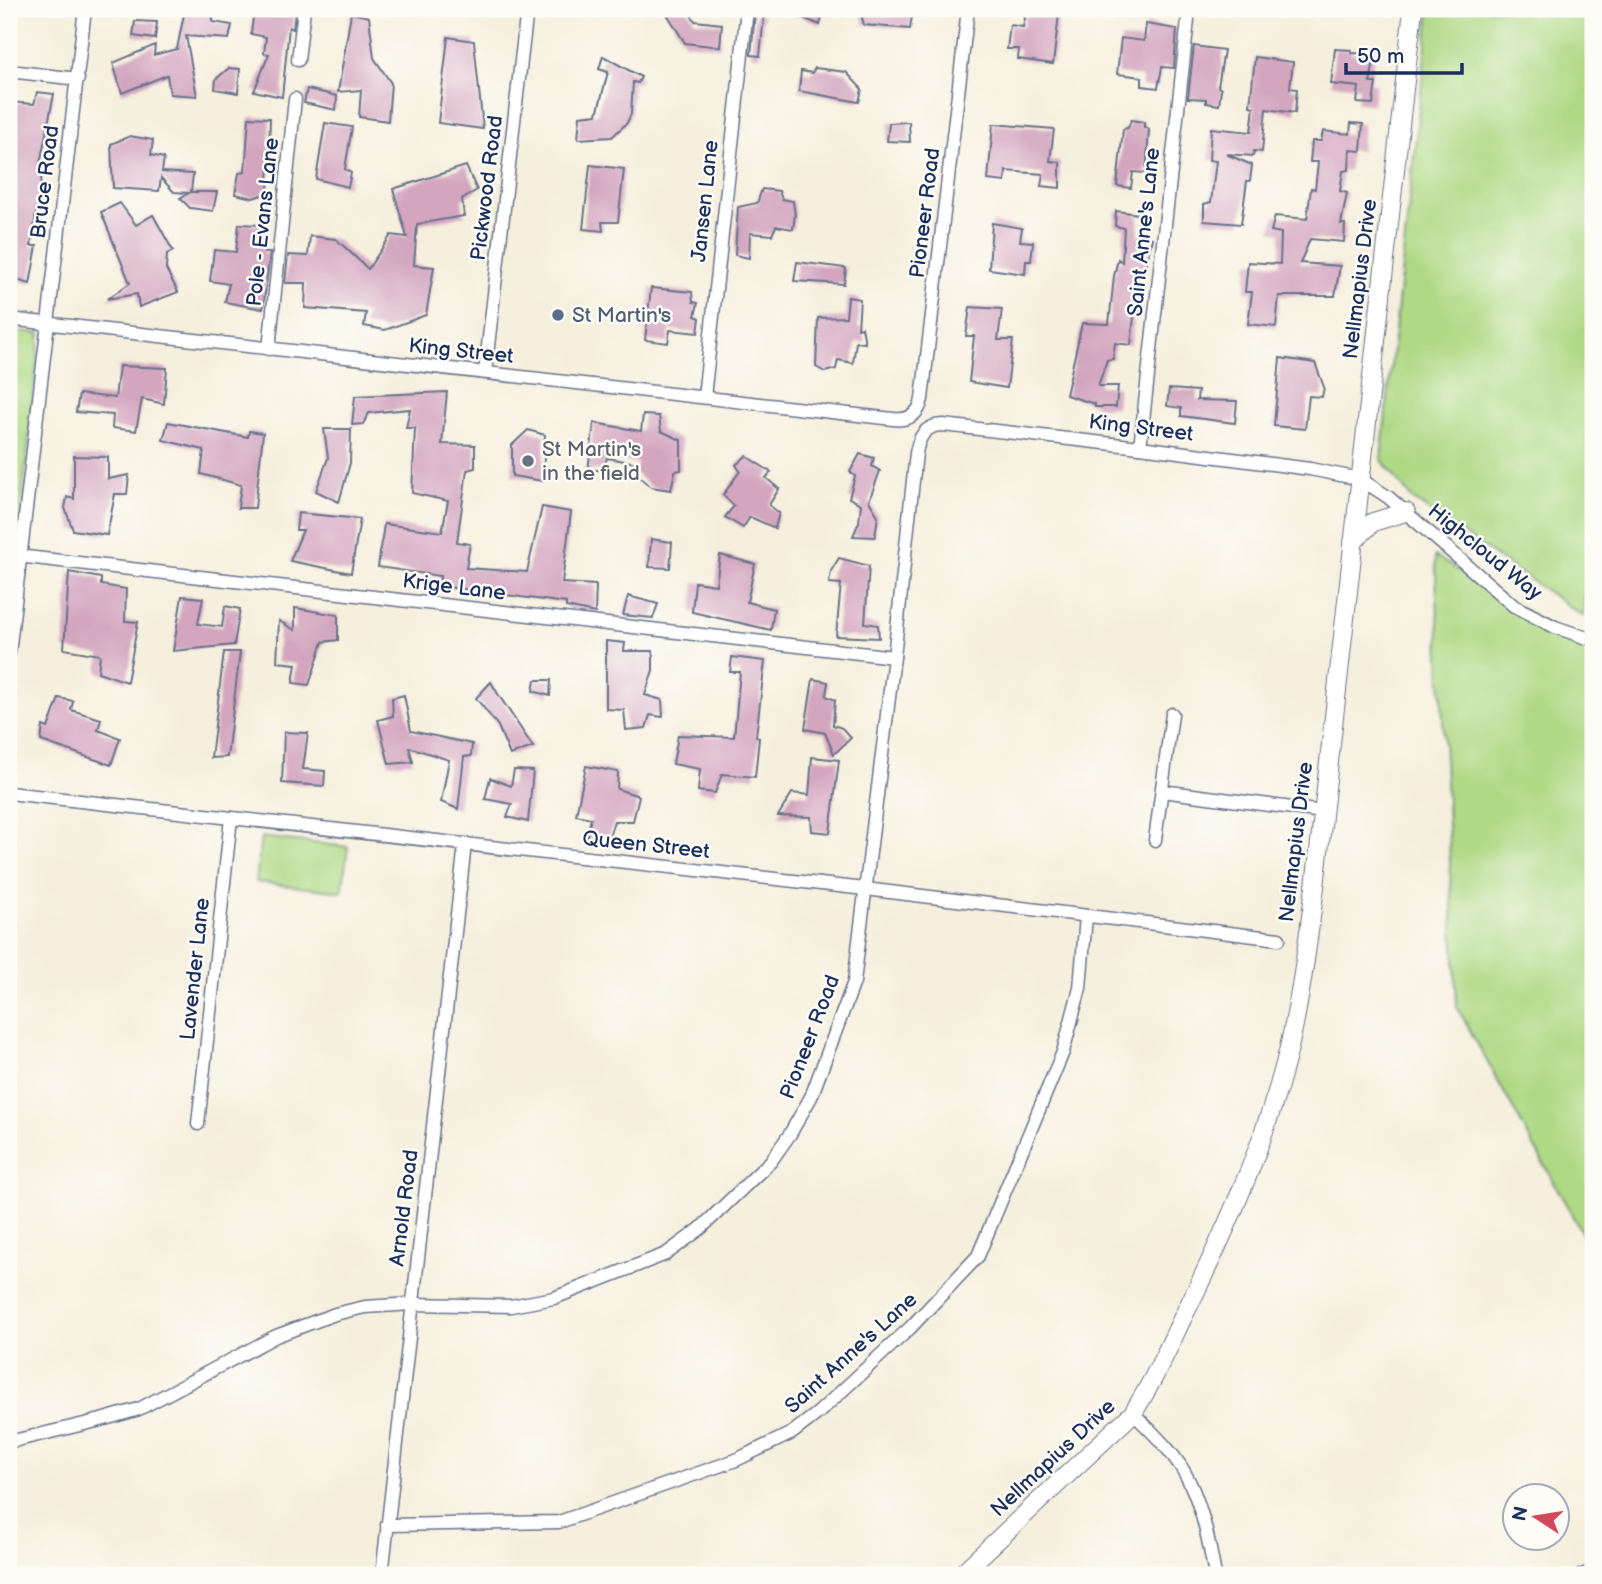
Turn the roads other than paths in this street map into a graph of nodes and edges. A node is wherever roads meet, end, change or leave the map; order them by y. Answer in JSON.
{"nodes":[{"id":1,"x":85,"y":9,"type":"edge"},
{"id":2,"x":304,"y":9,"type":"edge"},
{"id":3,"x":527,"y":9,"type":"edge"},
{"id":4,"x":747,"y":9,"type":"edge"},
{"id":5,"x":968,"y":9,"type":"edge"},
{"id":6,"x":1413,"y":9,"type":"edge"},
{"id":7,"x":1188,"y":20,"type":"dead end"},
{"id":8,"x":298,"y":61,"type":"dead end"},
{"id":9,"x":9,"y":71,"type":"edge"},
{"id":10,"x":78,"y":79,"type":"junction"},
{"id":11,"x":295,"y":99,"type":"dead end"},
{"id":12,"x":9,"y":319,"type":"edge"},
{"id":13,"x":47,"y":323,"type":"junction"},
{"id":14,"x":269,"y":349,"type":"junction"},
{"id":15,"x":485,"y":372,"type":"junction"},
{"id":16,"x":704,"y":397,"type":"junction"},
{"id":17,"x":910,"y":418,"type":"joint"},
{"id":18,"x":921,"y":435,"type":"joint"},
{"id":19,"x":1140,"y":447,"type":"junction"},
{"id":20,"x":1360,"y":479,"type":"junction"},
{"id":21,"x":1406,"y":512,"type":"junction"},
{"id":22,"x":1353,"y":542,"type":"junction"},
{"id":23,"x":14,"y":555,"type":"edge"},
{"id":24,"x":1593,"y":640,"type":"edge"},
{"id":25,"x":9,"y":653,"type":"edge"},
{"id":26,"x":894,"y":657,"type":"junction"},
{"id":27,"x":1172,"y":714,"type":"dead end"},
{"id":28,"x":1162,"y":791,"type":"junction"},
{"id":29,"x":9,"y":793,"type":"edge"},
{"id":30,"x":1323,"y":812,"type":"junction"},
{"id":31,"x":231,"y":818,"type":"junction"},
{"id":32,"x":1155,"y":841,"type":"dead end"},
{"id":33,"x":465,"y":844,"type":"junction"},
{"id":34,"x":865,"y":889,"type":"junction"},
{"id":35,"x":1086,"y":916,"type":"junction"},
{"id":36,"x":1279,"y":939,"type":"dead end"},
{"id":37,"x":198,"y":1124,"type":"dead end"},
{"id":38,"x":412,"y":1304,"type":"junction"},
{"id":39,"x":1133,"y":1413,"type":"junction"},
{"id":40,"x":9,"y":1442,"type":"edge"},
{"id":41,"x":387,"y":1525,"type":"junction"},
{"id":42,"x":1593,"y":1571,"type":"edge"},
{"id":43,"x":382,"y":1575,"type":"edge"},
{"id":44,"x":960,"y":1575,"type":"edge"},
{"id":45,"x":1215,"y":1575,"type":"edge"},
{"id":46,"x":1307,"y":1575,"type":"edge"},
{"id":47,"x":1341,"y":1575,"type":"edge"},
{"id":48,"x":1582,"y":1575,"type":"edge"}],
"edges":[{"from":1,"to":10,"type":"street","name":"Bruce Road"},
{"from":2,"to":8,"type":"street"},
{"from":3,"to":15,"type":"street","name":"Pickwood Road"},
{"from":4,"to":16,"type":"street","name":"Jansen Lane"},
{"from":5,"to":17,"type":"street","name":"Pioneer Road"},
{"from":6,"to":20,"type":"main road","name":"Nellmapius Drive"},
{"from":7,"to":19,"type":"street","name":"Saint Anne's Lane"},
{"from":9,"to":10,"type":"street"},
{"from":10,"to":13,"type":"street","name":"Bruce Road"},
{"from":11,"to":14,"type":"street","name":"Pole - Evans Lane"},
{"from":12,"to":13,"type":"street","name":"King Street"},
{"from":13,"to":14,"type":"street","name":"King Street"},
{"from":13,"to":23,"type":"street","name":"Bruce Road"},
{"from":14,"to":15,"type":"street","name":"King Street"},
{"from":15,"to":16,"type":"street","name":"King Street"},
{"from":16,"to":17,"type":"street","name":"King Street"},
{"from":18,"to":19,"type":"street","name":"King Street"},
{"from":18,"to":26,"type":"street","name":"Pioneer Road"},
{"from":19,"to":20,"type":"street","name":"King Street"},
{"from":20,"to":21,"type":"street","name":"Highcloud Way"},
{"from":20,"to":22,"type":"main road","name":"Nellmapius Drive"},
{"from":21,"to":22,"type":"main road"},
{"from":21,"to":24,"type":"street","name":"Highcloud Way"},
{"from":22,"to":30,"type":"main road","name":"Nellmapius Drive"},
{"from":23,"to":25,"type":"street","name":"Bruce Road"},
{"from":23,"to":26,"type":"street","name":"Krige Lane"},
{"from":26,"to":34,"type":"street","name":"Pioneer Road"},
{"from":27,"to":28,"type":"street"},
{"from":28,"to":30,"type":"street"},
{"from":28,"to":32,"type":"street"},
{"from":29,"to":31,"type":"street","name":"Queen Street"},
{"from":30,"to":39,"type":"main road","name":"Nellmapius Drive"},
{"from":31,"to":33,"type":"street","name":"Queen Street"},
{"from":31,"to":37,"type":"street","name":"Lavender Lane"},
{"from":33,"to":34,"type":"street","name":"Queen Street"},
{"from":33,"to":38,"type":"street","name":"Arnold Road"},
{"from":34,"to":35,"type":"street","name":"Queen Street"},
{"from":34,"to":38,"type":"street","name":"Pioneer Road"},
{"from":35,"to":36,"type":"street","name":"Queen Street"},
{"from":35,"to":41,"type":"street","name":"Saint Anne's Lane"},
{"from":38,"to":40,"type":"street","name":"Pioneer Road"},
{"from":38,"to":41,"type":"street","name":"Arnold Road"},
{"from":39,"to":44,"type":"main road","name":"Nellmapius Drive"},
{"from":39,"to":45,"type":"street"},
{"from":41,"to":43,"type":"street","name":"Arnold Road"},
{"from":42,"to":48,"type":"street"},
{"from":46,"to":47,"type":"lane"}]}
